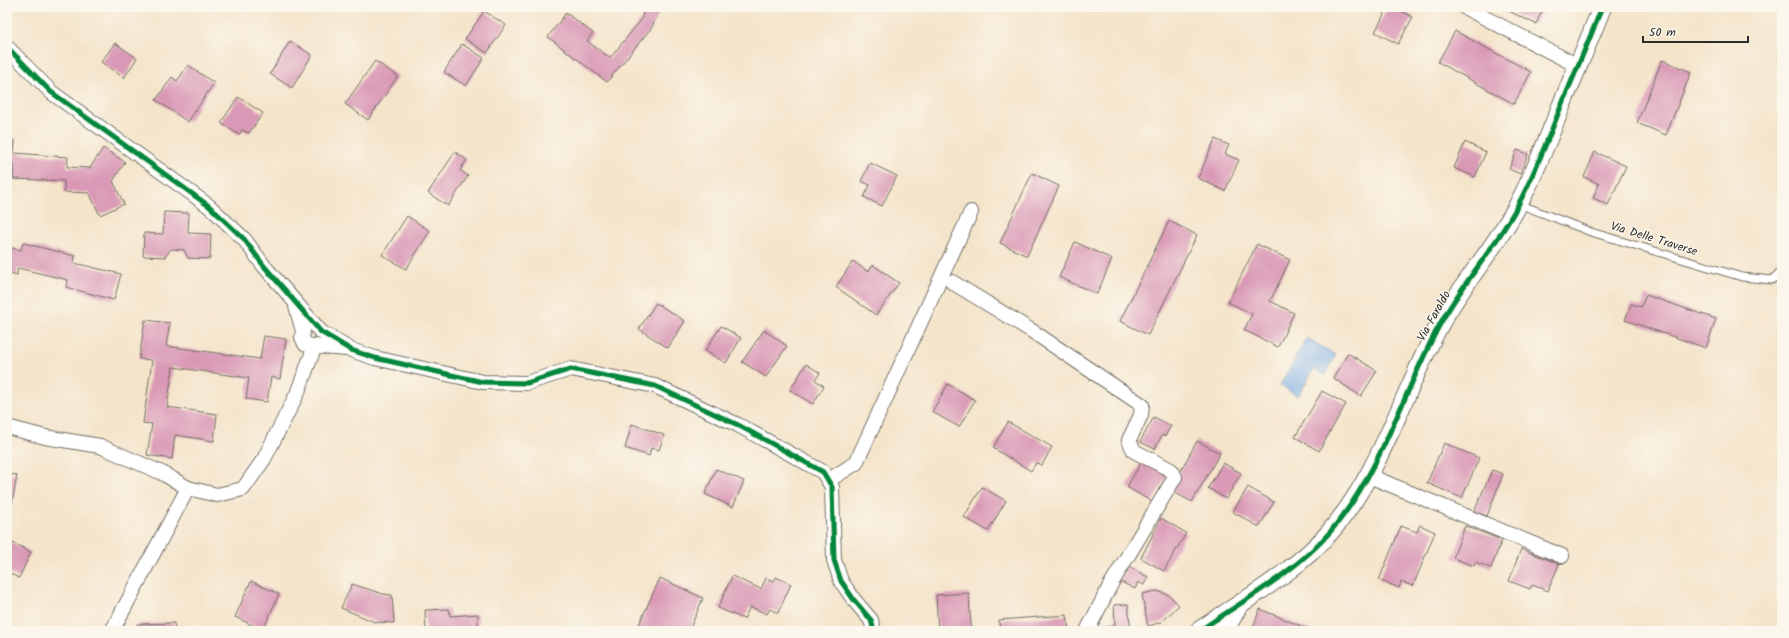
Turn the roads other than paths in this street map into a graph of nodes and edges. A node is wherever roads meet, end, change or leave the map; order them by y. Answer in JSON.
{"nodes":[{"id":1,"x":1464,"y":7,"type":"edge"},
{"id":2,"x":1602,"y":7,"type":"edge"},
{"id":3,"x":7,"y":47,"type":"edge"},
{"id":4,"x":1578,"y":66,"type":"junction"},
{"id":5,"x":1518,"y":204,"type":"junction"},
{"id":6,"x":971,"y":212,"type":"dead end"},
{"id":7,"x":1782,"y":270,"type":"edge"},
{"id":8,"x":952,"y":282,"type":"dead end"},
{"id":9,"x":294,"y":300,"type":"junction"},
{"id":10,"x":319,"y":330,"type":"junction"},
{"id":11,"x":310,"y":342,"type":"junction"},
{"id":12,"x":351,"y":350,"type":"junction"},
{"id":13,"x":7,"y":427,"type":"edge"},
{"id":14,"x":1367,"y":475,"type":"junction"},
{"id":15,"x":829,"y":480,"type":"junction"},
{"id":16,"x":188,"y":488,"type":"junction"},
{"id":17,"x":1562,"y":556,"type":"dead end"},
{"id":18,"x":1241,"y":602,"type":"junction"},
{"id":19,"x":112,"y":631,"type":"edge"},
{"id":20,"x":874,"y":631,"type":"edge"},
{"id":21,"x":1087,"y":631,"type":"edge"},
{"id":22,"x":1199,"y":631,"type":"edge"},
{"id":23,"x":1228,"y":631,"type":"edge"}],
"edges":[{"from":1,"to":4,"type":"street"},
{"from":2,"to":4,"type":"street","name":"Via Faraldo"},
{"from":3,"to":9,"type":"street"},
{"from":4,"to":5,"type":"street","name":"Via Faraldo"},
{"from":5,"to":7,"type":"lane","name":"Via Delle Traverse"},
{"from":5,"to":14,"type":"street","name":"Via Faraldo"},
{"from":6,"to":15,"type":"street"},
{"from":8,"to":21,"type":"street"},
{"from":9,"to":10,"type":"street"},
{"from":9,"to":11,"type":"street"},
{"from":10,"to":11,"type":"street"},
{"from":10,"to":12,"type":"street"},
{"from":11,"to":12,"type":"street"},
{"from":11,"to":16,"type":"street"},
{"from":12,"to":15,"type":"street"},
{"from":13,"to":16,"type":"street"},
{"from":14,"to":17,"type":"street"},
{"from":14,"to":18,"type":"street","name":"Via Faraldo"},
{"from":15,"to":20,"type":"street"},
{"from":16,"to":19,"type":"street"},
{"from":18,"to":22,"type":"street","name":"Via Faraldo"},
{"from":18,"to":23,"type":"street"}]}
